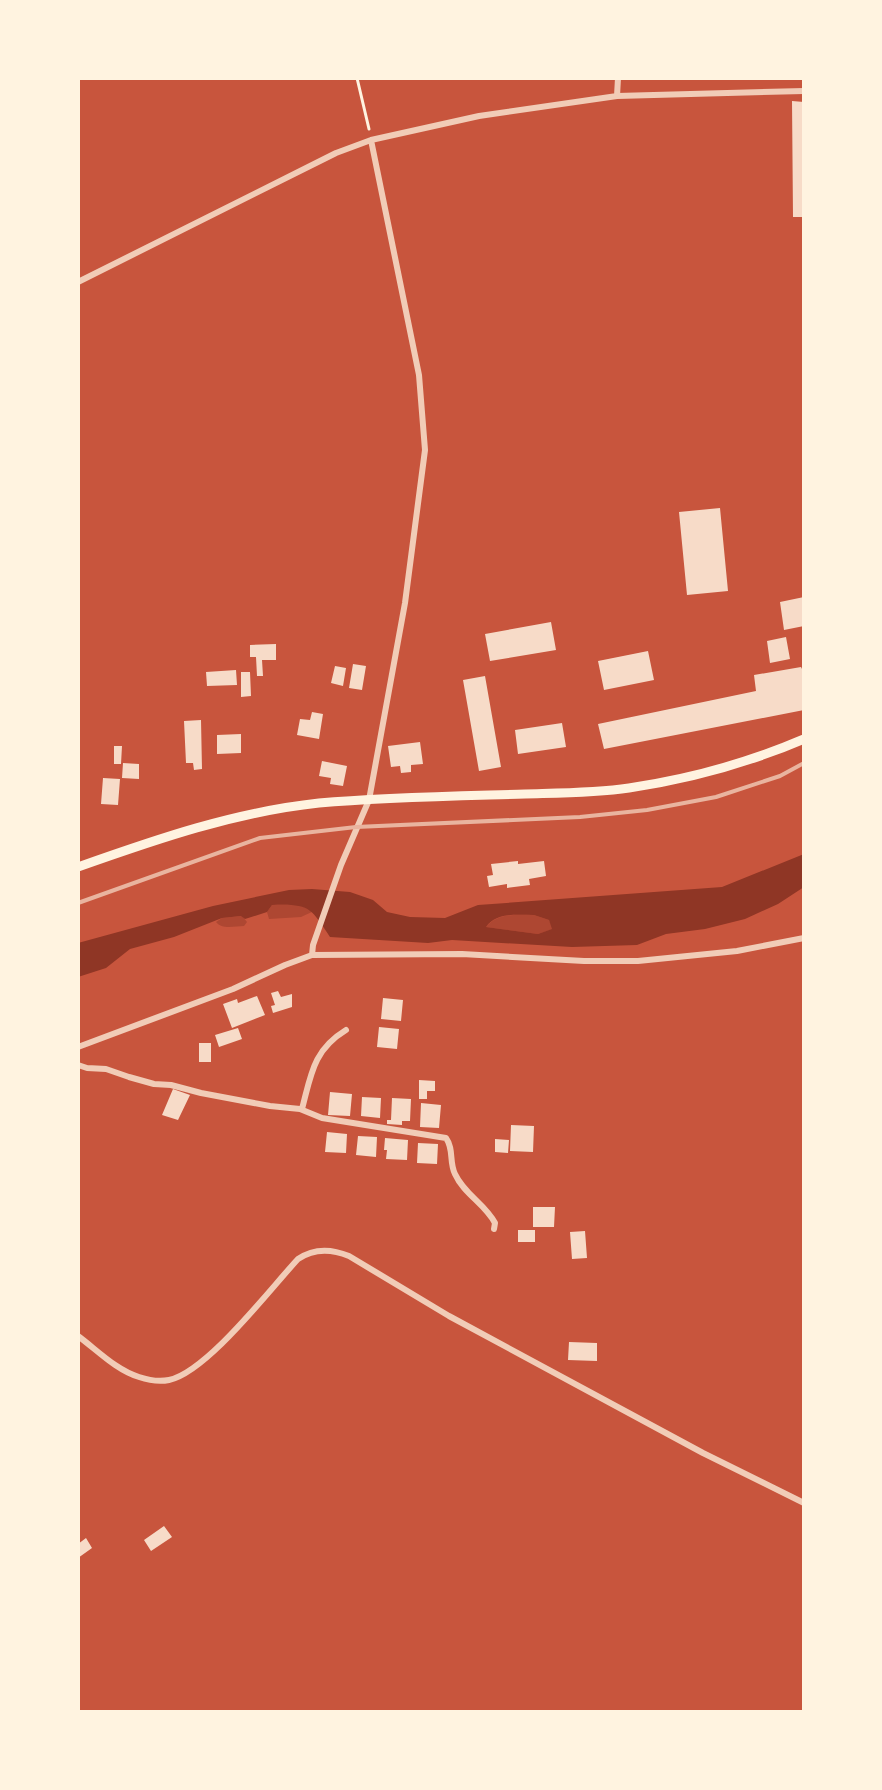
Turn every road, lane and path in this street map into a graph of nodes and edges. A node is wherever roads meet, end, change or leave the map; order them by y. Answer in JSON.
{"nodes":[{"id":1,"x":357,"y":78,"type":"edge"},
{"id":2,"x":618,"y":78,"type":"edge"},
{"id":3,"x":804,"y":91,"type":"edge"},
{"id":4,"x":617,"y":96,"type":"junction"},
{"id":5,"x":371,"y":140,"type":"junction"},
{"id":6,"x":78,"y":282,"type":"edge"},
{"id":7,"x":804,"y":739,"type":"edge"},
{"id":8,"x":369,"y":800,"type":"junction"},
{"id":9,"x":78,"y":867,"type":"edge"},
{"id":10,"x":804,"y":938,"type":"edge"},
{"id":11,"x":312,"y":955,"type":"junction"},
{"id":12,"x":346,"y":1030,"type":"dead end"},
{"id":13,"x":78,"y":1047,"type":"edge"},
{"id":14,"x":78,"y":1065,"type":"edge"},
{"id":15,"x":302,"y":1109,"type":"junction"},
{"id":16,"x":494,"y":1229,"type":"dead end"},
{"id":17,"x":78,"y":1336,"type":"edge"},
{"id":18,"x":804,"y":1503,"type":"edge"}],
"edges":[{"from":1,"to":5,"type":"path"},
{"from":2,"to":4,"type":"street"},
{"from":3,"to":4,"type":"street"},
{"from":4,"to":5,"type":"street"},
{"from":5,"to":6,"type":"street"},
{"from":5,"to":8,"type":"street"},
{"from":7,"to":8,"type":"main road"},
{"from":8,"to":9,"type":"main road"},
{"from":8,"to":11,"type":"street"},
{"from":10,"to":11,"type":"street"},
{"from":11,"to":13,"type":"street"},
{"from":12,"to":15,"type":"street"},
{"from":14,"to":15,"type":"street"},
{"from":15,"to":16,"type":"street"},
{"from":17,"to":18,"type":"street"}]}
